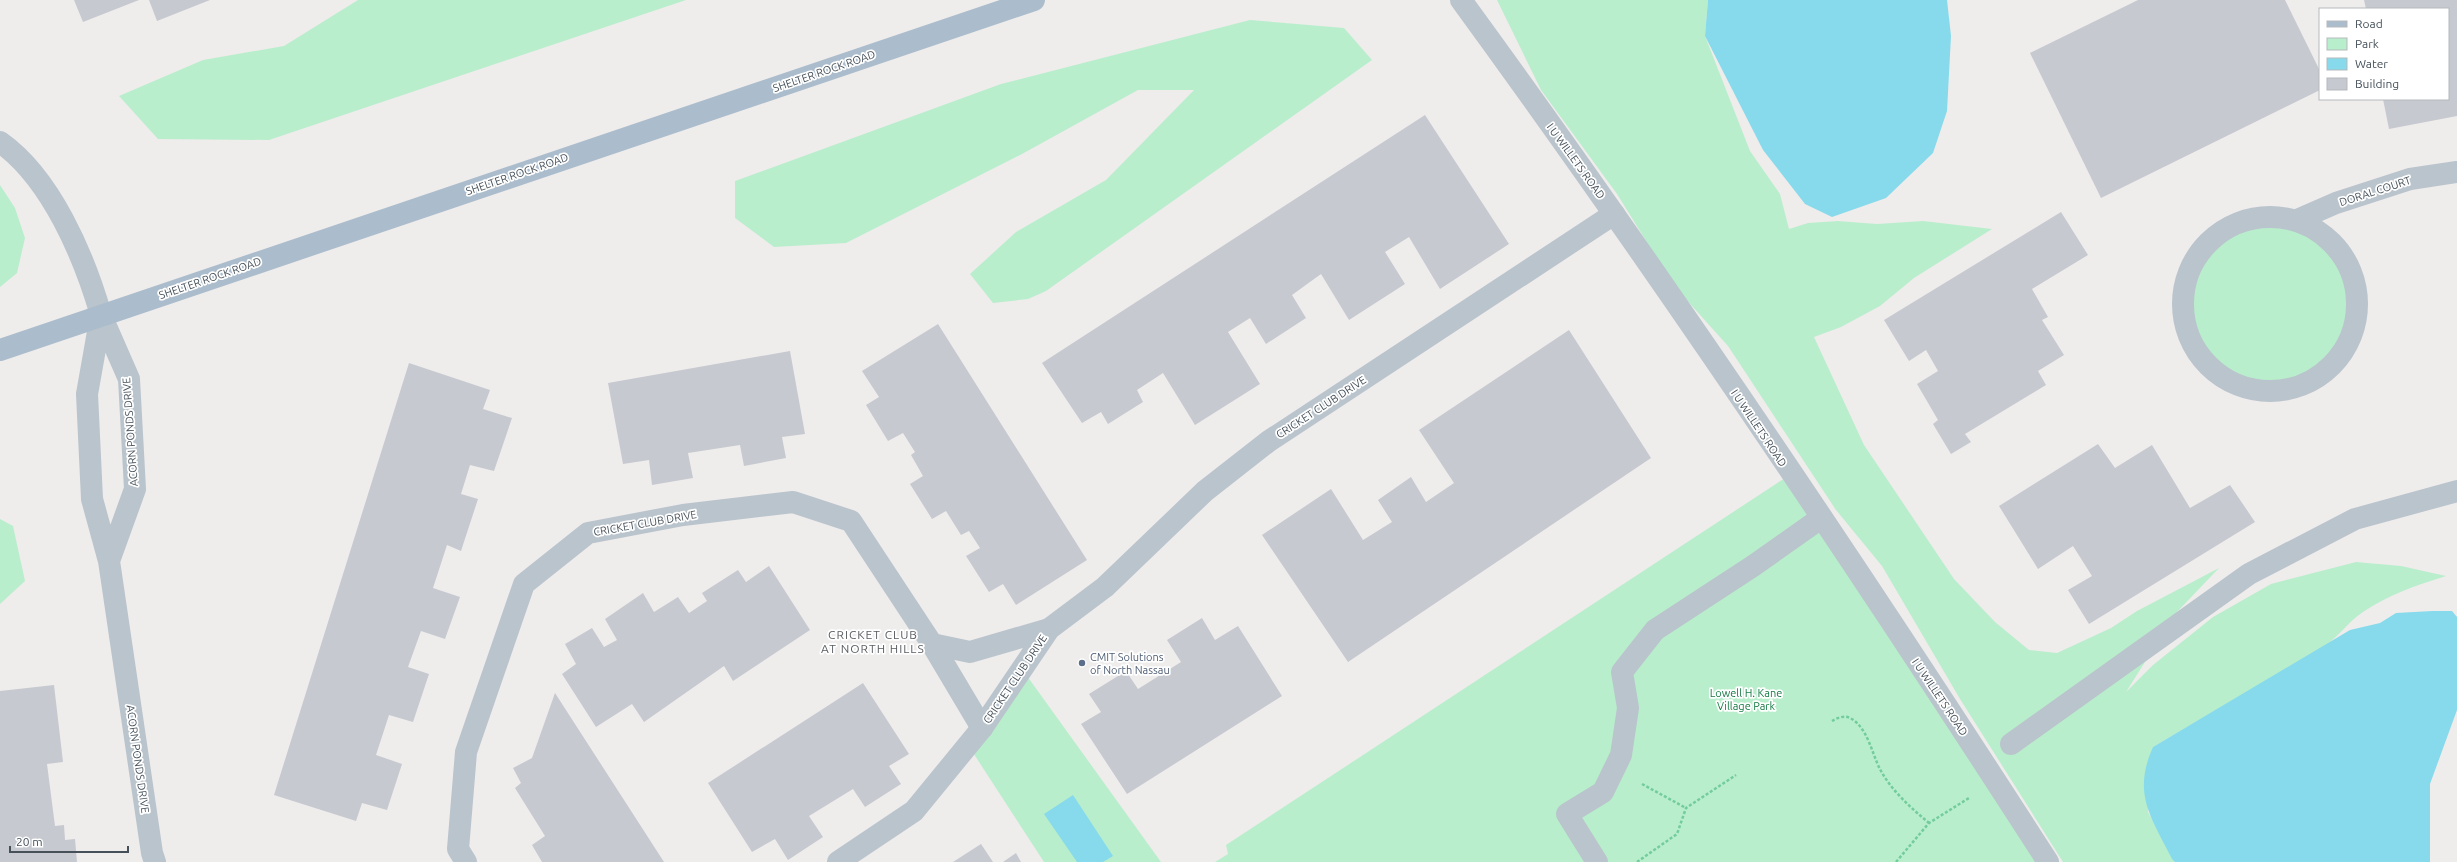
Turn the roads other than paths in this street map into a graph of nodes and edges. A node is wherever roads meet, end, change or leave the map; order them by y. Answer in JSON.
{"nodes":[{"id":1,"x":1034,"y":0,"type":"edge"},
{"id":2,"x":1461,"y":0,"type":"edge"},
{"id":3,"x":0,"y":142,"type":"edge"},
{"id":4,"x":2457,"y":172,"type":"edge"},
{"id":5,"x":1614,"y":214,"type":"junction"},
{"id":6,"x":2296,"y":220,"type":"junction"},
{"id":7,"x":101,"y":315,"type":"junction"},
{"id":8,"x":0,"y":350,"type":"edge"},
{"id":9,"x":2457,"y":491,"type":"edge"},
{"id":10,"x":1821,"y":518,"type":"junction"},
{"id":11,"x":109,"y":561,"type":"junction"},
{"id":12,"x":1049,"y":629,"type":"junction"},
{"id":13,"x":932,"y":644,"type":"junction"},
{"id":14,"x":982,"y":728,"type":"junction"},
{"id":15,"x":2011,"y":744,"type":"dead end"},
{"id":16,"x":155,"y":862,"type":"edge"},
{"id":17,"x":466,"y":862,"type":"edge"},
{"id":18,"x":838,"y":862,"type":"edge"},
{"id":19,"x":1597,"y":862,"type":"edge"},
{"id":20,"x":2048,"y":862,"type":"edge"}],
"edges":[{"from":1,"to":7,"type":"main road","name":"SHELTER ROCK ROAD"},
{"from":2,"to":5,"type":"street","name":"I U WILLETS ROAD"},
{"from":3,"to":7,"type":"street"},
{"from":4,"to":6,"type":"street","name":"DORAL COURT"},
{"from":5,"to":10,"type":"street","name":"I U WILLETS ROAD"},
{"from":5,"to":12,"type":"street","name":"CRICKET CLUB DRIVE"},
{"from":6,"to":6,"type":"street","name":"DORAL COURT"},
{"from":7,"to":8,"type":"main road","name":"SHELTER ROCK ROAD"},
{"from":7,"to":11,"type":"street","name":"ACORN PONDS DRIVE"},
{"from":7,"to":11,"type":"street","name":"ACORN PONDS DRIVE"},
{"from":9,"to":15,"type":"street"},
{"from":10,"to":19,"type":"street"},
{"from":10,"to":20,"type":"street","name":"I U WILLETS ROAD"},
{"from":11,"to":16,"type":"street","name":"ACORN PONDS DRIVE"},
{"from":12,"to":13,"type":"street","name":"CRICKET CLUB DRIVE"},
{"from":12,"to":14,"type":"street","name":"CRICKET CLUB DRIVE"},
{"from":13,"to":14,"type":"street","name":"CRICKET CLUB DRIVE"},
{"from":13,"to":17,"type":"street","name":"CRICKET CLUB DRIVE"},
{"from":14,"to":18,"type":"street","name":"CRICKET CLUB DRIVE"}]}
